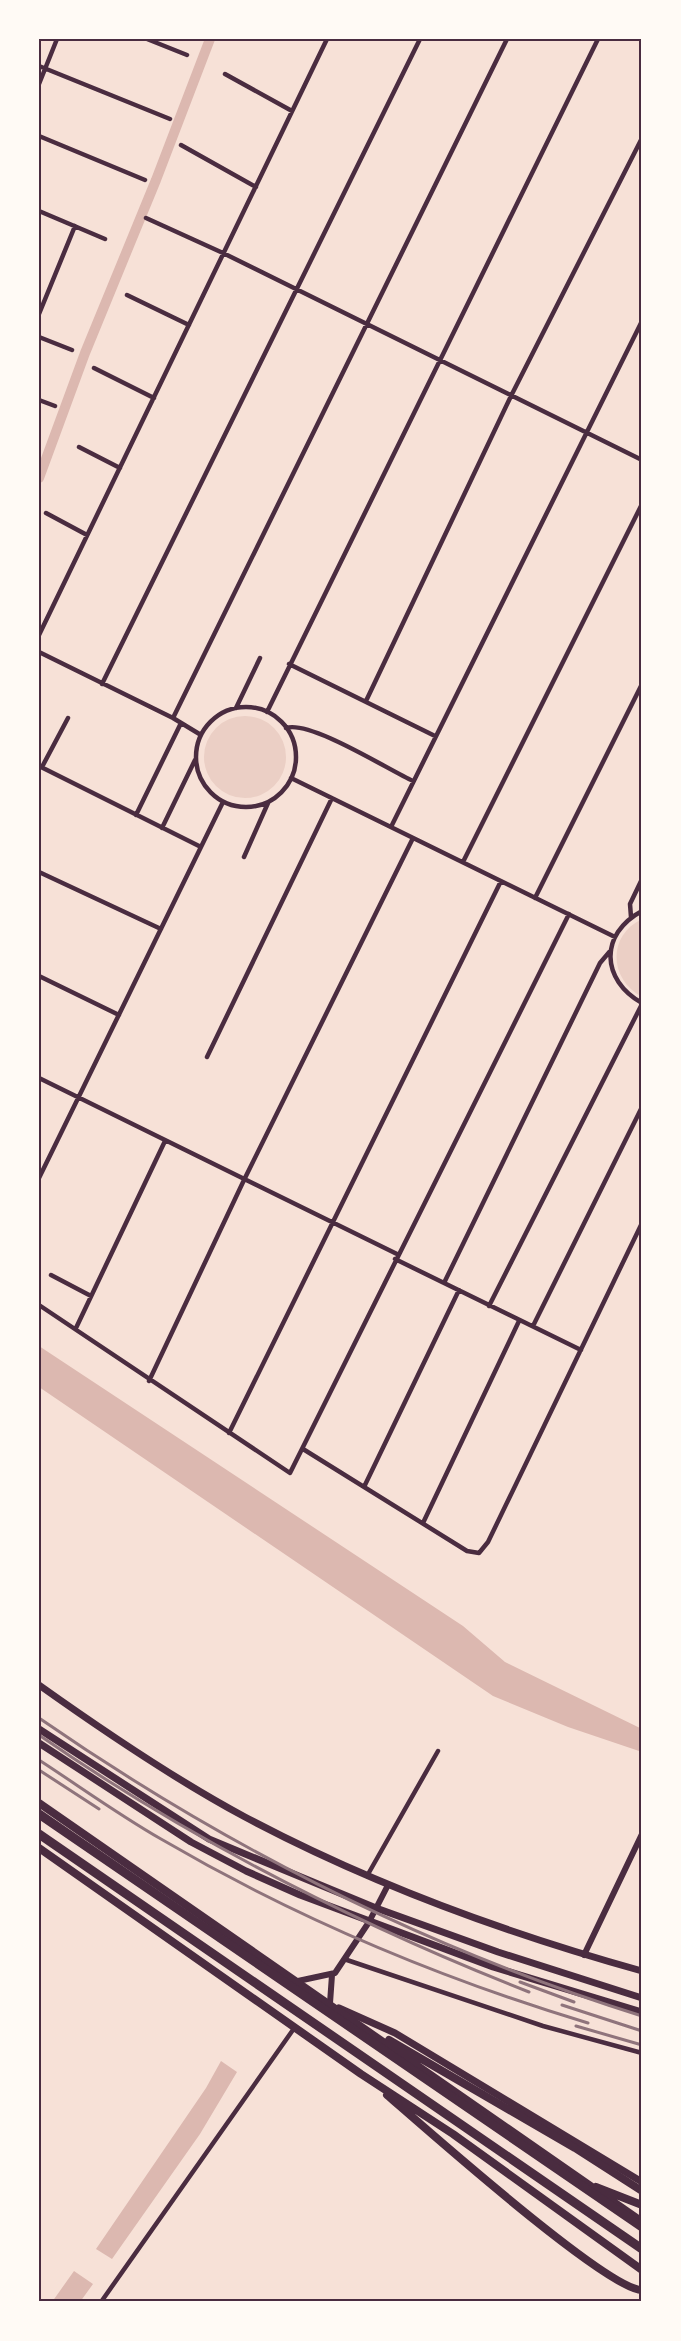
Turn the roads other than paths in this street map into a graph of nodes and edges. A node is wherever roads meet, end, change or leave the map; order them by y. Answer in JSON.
{"nodes":[{"id":1,"x":57,"y":39,"type":"edge"},
{"id":2,"x":147,"y":39,"type":"edge"},
{"id":3,"x":320,"y":39,"type":"edge"},
{"id":4,"x":420,"y":39,"type":"edge"},
{"id":5,"x":507,"y":39,"type":"edge"},
{"id":6,"x":598,"y":39,"type":"edge"},
{"id":7,"x":327,"y":40,"type":"edge"},
{"id":8,"x":187,"y":55,"type":"dead end"},
{"id":9,"x":39,"y":66,"type":"edge"},
{"id":10,"x":45,"y":68,"type":"junction"},
{"id":11,"x":225,"y":74,"type":"dead end"},
{"id":12,"x":39,"y":84,"type":"edge"},
{"id":13,"x":292,"y":111,"type":"junction"},
{"id":14,"x":170,"y":119,"type":"dead end"},
{"id":15,"x":39,"y":136,"type":"edge"},
{"id":16,"x":642,"y":138,"type":"edge"},
{"id":17,"x":181,"y":145,"type":"dead end"},
{"id":18,"x":145,"y":180,"type":"dead end"},
{"id":19,"x":256,"y":187,"type":"junction"},
{"id":20,"x":39,"y":211,"type":"edge"},
{"id":21,"x":146,"y":218,"type":"dead end"},
{"id":22,"x":75,"y":226,"type":"junction"},
{"id":23,"x":105,"y":239,"type":"dead end"},
{"id":24,"x":223,"y":253,"type":"junction"},
{"id":25,"x":296,"y":290,"type":"junction"},
{"id":26,"x":127,"y":295,"type":"dead end"},
{"id":27,"x":39,"y":314,"type":"edge"},
{"id":28,"x":642,"y":321,"type":"edge"},
{"id":29,"x":189,"y":325,"type":"junction"},
{"id":30,"x":366,"y":325,"type":"junction"},
{"id":31,"x":39,"y":337,"type":"edge"},
{"id":32,"x":72,"y":350,"type":"dead end"},
{"id":33,"x":441,"y":360,"type":"junction"},
{"id":34,"x":94,"y":368,"type":"dead end"},
{"id":35,"x":511,"y":396,"type":"junction"},
{"id":36,"x":154,"y":398,"type":"junction"},
{"id":37,"x":39,"y":400,"type":"edge"},
{"id":38,"x":56,"y":406,"type":"dead end"},
{"id":39,"x":587,"y":433,"type":"junction"},
{"id":40,"x":79,"y":447,"type":"dead end"},
{"id":41,"x":641,"y":458,"type":"edge"},
{"id":42,"x":120,"y":468,"type":"junction"},
{"id":43,"x":642,"y":504,"type":"edge"},
{"id":44,"x":46,"y":513,"type":"dead end"},
{"id":45,"x":87,"y":535,"type":"junction"},
{"id":46,"x":39,"y":634,"type":"edge"},
{"id":47,"x":39,"y":652,"type":"edge"},
{"id":48,"x":260,"y":658,"type":"dead end"},
{"id":49,"x":289,"y":664,"type":"junction"},
{"id":50,"x":102,"y":684,"type":"junction"},
{"id":51,"x":642,"y":684,"type":"edge"},
{"id":52,"x":366,"y":701,"type":"junction"},
{"id":53,"x":236,"y":708,"type":"junction"},
{"id":54,"x":267,"y":712,"type":"junction"},
{"id":55,"x":68,"y":718,"type":"dead end"},
{"id":56,"x":173,"y":718,"type":"junction"},
{"id":57,"x":181,"y":723,"type":"junction"},
{"id":58,"x":286,"y":728,"type":"junction"},
{"id":59,"x":201,"y":735,"type":"junction"},
{"id":60,"x":435,"y":736,"type":"junction"},
{"id":61,"x":195,"y":760,"type":"junction"},
{"id":62,"x":41,"y":766,"type":"edge"},
{"id":63,"x":291,"y":778,"type":"junction"},
{"id":64,"x":413,"y":782,"type":"junction"},
{"id":65,"x":332,"y":798,"type":"junction"},
{"id":66,"x":223,"y":802,"type":"junction"},
{"id":67,"x":268,"y":803,"type":"junction"},
{"id":68,"x":136,"y":815,"type":"junction"},
{"id":69,"x":391,"y":827,"type":"junction"},
{"id":70,"x":162,"y":828,"type":"junction"},
{"id":71,"x":413,"y":838,"type":"junction"},
{"id":72,"x":201,"y":847,"type":"junction"},
{"id":73,"x":244,"y":857,"type":"dead end"},
{"id":74,"x":463,"y":862,"type":"junction"},
{"id":75,"x":39,"y":872,"type":"edge"},
{"id":76,"x":642,"y":879,"type":"edge"},
{"id":77,"x":501,"y":881,"type":"junction"},
{"id":78,"x":535,"y":898,"type":"junction"},
{"id":79,"x":642,"y":911,"type":"edge"},
{"id":80,"x":569,"y":914,"type":"junction"},
{"id":81,"x":631,"y":917,"type":"junction"},
{"id":82,"x":161,"y":929,"type":"junction"},
{"id":83,"x":615,"y":937,"type":"junction"},
{"id":84,"x":611,"y":950,"type":"junction"},
{"id":85,"x":39,"y":976,"type":"edge"},
{"id":86,"x":642,"y":1004,"type":"edge"},
{"id":87,"x":119,"y":1015,"type":"junction"},
{"id":88,"x":207,"y":1057,"type":"dead end"},
{"id":89,"x":39,"y":1078,"type":"edge"},
{"id":90,"x":78,"y":1098,"type":"junction"},
{"id":91,"x":642,"y":1107,"type":"edge"},
{"id":92,"x":165,"y":1141,"type":"junction"},
{"id":93,"x":39,"y":1178,"type":"edge"},
{"id":94,"x":244,"y":1180,"type":"junction"},
{"id":95,"x":333,"y":1223,"type":"junction"},
{"id":96,"x":642,"y":1223,"type":"edge"},
{"id":97,"x":396,"y":1257,"type":"junction"},
{"id":98,"x":51,"y":1275,"type":"dead end"},
{"id":99,"x":444,"y":1283,"type":"junction"},
{"id":100,"x":459,"y":1290,"type":"junction"},
{"id":101,"x":91,"y":1296,"type":"junction"},
{"id":102,"x":39,"y":1305,"type":"edge"},
{"id":103,"x":489,"y":1306,"type":"junction"},
{"id":104,"x":519,"y":1321,"type":"junction"},
{"id":105,"x":533,"y":1326,"type":"junction"},
{"id":106,"x":76,"y":1328,"type":"junction"},
{"id":107,"x":581,"y":1350,"type":"junction"},
{"id":108,"x":149,"y":1381,"type":"junction"},
{"id":109,"x":229,"y":1433,"type":"junction"},
{"id":110,"x":303,"y":1449,"type":"junction"},
{"id":111,"x":364,"y":1487,"type":"junction"},
{"id":112,"x":423,"y":1523,"type":"junction"},
{"id":113,"x":39,"y":1685,"type":"edge"},
{"id":114,"x":39,"y":1729,"type":"edge"},
{"id":115,"x":39,"y":1743,"type":"edge"},
{"id":116,"x":438,"y":1751,"type":"dead end"},
{"id":117,"x":39,"y":1803,"type":"edge"},
{"id":118,"x":39,"y":1814,"type":"edge"},
{"id":119,"x":39,"y":1834,"type":"edge"},
{"id":120,"x":641,"y":1838,"type":"edge"},
{"id":121,"x":39,"y":1848,"type":"edge"},
{"id":122,"x":367,"y":1876,"type":"junction"},
{"id":123,"x":388,"y":1885,"type":"junction"},
{"id":124,"x":376,"y":1908,"type":"junction"},
{"id":125,"x":369,"y":1922,"type":"junction"},
{"id":126,"x":584,"y":1955,"type":"junction"},
{"id":127,"x":343,"y":1961,"type":"junction"},
{"id":128,"x":642,"y":1971,"type":"edge"},
{"id":129,"x":333,"y":1974,"type":"junction"},
{"id":130,"x":298,"y":1981,"type":"junction"},
{"id":131,"x":642,"y":1998,"type":"edge"},
{"id":132,"x":330,"y":2003,"type":"junction"},
{"id":133,"x":339,"y":2008,"type":"junction"},
{"id":134,"x":642,"y":2012,"type":"edge"},
{"id":135,"x":295,"y":2027,"type":"junction"},
{"id":136,"x":366,"y":2027,"type":"junction"},
{"id":137,"x":642,"y":2053,"type":"edge"},
{"id":138,"x":361,"y":2074,"type":"junction"},
{"id":139,"x":642,"y":2182,"type":"edge"},
{"id":140,"x":589,"y":2185,"type":"junction"},
{"id":141,"x":642,"y":2191,"type":"edge"},
{"id":142,"x":642,"y":2205,"type":"edge"},
{"id":143,"x":642,"y":2222,"type":"edge"},
{"id":144,"x":642,"y":2227,"type":"edge"},
{"id":145,"x":642,"y":2249,"type":"edge"},
{"id":146,"x":642,"y":2270,"type":"edge"},
{"id":147,"x":642,"y":2290,"type":"edge"},
{"id":148,"x":101,"y":2302,"type":"edge"}],
"edges":[{"from":1,"to":10,"type":"street"},
{"from":2,"to":8,"type":"street"},
{"from":3,"to":7,"type":"street"},
{"from":4,"to":25,"type":"street"},
{"from":5,"to":30,"type":"street"},
{"from":6,"to":33,"type":"street"},
{"from":7,"to":13,"type":"street"},
{"from":9,"to":10,"type":"street"},
{"from":10,"to":12,"type":"street"},
{"from":10,"to":14,"type":"street"},
{"from":11,"to":13,"type":"street"},
{"from":13,"to":19,"type":"street"},
{"from":15,"to":18,"type":"street"},
{"from":16,"to":35,"type":"street"},
{"from":17,"to":19,"type":"street"},
{"from":19,"to":24,"type":"street"},
{"from":20,"to":22,"type":"street"},
{"from":21,"to":24,"type":"street"},
{"from":22,"to":23,"type":"street"},
{"from":22,"to":27,"type":"street"},
{"from":24,"to":25,"type":"street"},
{"from":24,"to":29,"type":"street"},
{"from":25,"to":30,"type":"street"},
{"from":25,"to":50,"type":"street"},
{"from":26,"to":29,"type":"street"},
{"from":28,"to":39,"type":"street"},
{"from":29,"to":36,"type":"street"},
{"from":30,"to":33,"type":"street"},
{"from":30,"to":56,"type":"street"},
{"from":31,"to":32,"type":"street"},
{"from":33,"to":35,"type":"street"},
{"from":33,"to":49,"type":"street"},
{"from":34,"to":36,"type":"street"},
{"from":35,"to":39,"type":"street"},
{"from":35,"to":52,"type":"street"},
{"from":36,"to":42,"type":"street"},
{"from":37,"to":38,"type":"street"},
{"from":39,"to":41,"type":"street"},
{"from":39,"to":60,"type":"street"},
{"from":40,"to":42,"type":"street"},
{"from":42,"to":45,"type":"street"},
{"from":43,"to":74,"type":"street"},
{"from":44,"to":45,"type":"street"},
{"from":45,"to":46,"type":"street"},
{"from":47,"to":50,"type":"street"},
{"from":48,"to":53,"type":"street"},
{"from":49,"to":52,"type":"street"},
{"from":49,"to":54,"type":"street"},
{"from":50,"to":56,"type":"street"},
{"from":51,"to":78,"type":"street"},
{"from":52,"to":60,"type":"street"},
{"from":53,"to":54,"type":"street"},
{"from":53,"to":59,"type":"street"},
{"from":54,"to":58,"type":"street"},
{"from":55,"to":62,"type":"street"},
{"from":56,"to":57,"type":"street"},
{"from":57,"to":59,"type":"street"},
{"from":57,"to":68,"type":"street"},
{"from":58,"to":63,"type":"street"},
{"from":58,"to":64,"type":"street"},
{"from":59,"to":61,"type":"street"},
{"from":60,"to":64,"type":"street"},
{"from":61,"to":66,"type":"street"},
{"from":61,"to":70,"type":"street"},
{"from":62,"to":68,"type":"street"},
{"from":63,"to":65,"type":"street"},
{"from":63,"to":67,"type":"street"},
{"from":64,"to":69,"type":"street"},
{"from":65,"to":69,"type":"street"},
{"from":65,"to":88,"type":"street"},
{"from":66,"to":67,"type":"street"},
{"from":66,"to":72,"type":"street"},
{"from":67,"to":73,"type":"street"},
{"from":68,"to":70,"type":"street"},
{"from":69,"to":71,"type":"street"},
{"from":70,"to":72,"type":"street"},
{"from":71,"to":74,"type":"street"},
{"from":71,"to":94,"type":"street"},
{"from":72,"to":82,"type":"street"},
{"from":74,"to":77,"type":"street"},
{"from":75,"to":82,"type":"street"},
{"from":76,"to":81,"type":"street"},
{"from":77,"to":78,"type":"street"},
{"from":77,"to":95,"type":"street"},
{"from":78,"to":80,"type":"street"},
{"from":79,"to":81,"type":"street"},
{"from":80,"to":83,"type":"street"},
{"from":80,"to":97,"type":"street"},
{"from":81,"to":83,"type":"street"},
{"from":82,"to":87,"type":"street"},
{"from":83,"to":84,"type":"street"},
{"from":84,"to":86,"type":"street"},
{"from":84,"to":99,"type":"street"},
{"from":85,"to":87,"type":"street"},
{"from":86,"to":103,"type":"street"},
{"from":87,"to":90,"type":"street"},
{"from":89,"to":90,"type":"street"},
{"from":90,"to":92,"type":"street"},
{"from":90,"to":93,"type":"street"},
{"from":91,"to":105,"type":"street"},
{"from":92,"to":94,"type":"street"},
{"from":92,"to":101,"type":"street"},
{"from":94,"to":95,"type":"street"},
{"from":94,"to":108,"type":"street"},
{"from":95,"to":97,"type":"street"},
{"from":95,"to":109,"type":"street"},
{"from":96,"to":107,"type":"street"},
{"from":97,"to":99,"type":"street"},
{"from":97,"to":110,"type":"street"},
{"from":98,"to":101,"type":"street"},
{"from":99,"to":100,"type":"street"},
{"from":100,"to":103,"type":"street"},
{"from":100,"to":111,"type":"street"},
{"from":101,"to":106,"type":"street"},
{"from":102,"to":106,"type":"street"},
{"from":103,"to":104,"type":"street"},
{"from":104,"to":105,"type":"street"},
{"from":104,"to":112,"type":"street"},
{"from":105,"to":107,"type":"street"},
{"from":106,"to":108,"type":"street"},
{"from":107,"to":112,"type":"street"},
{"from":108,"to":109,"type":"street"},
{"from":109,"to":110,"type":"street"},
{"from":110,"to":111,"type":"street"},
{"from":111,"to":112,"type":"street"},
{"from":113,"to":122,"type":"main road"},
{"from":114,"to":124,"type":"main road"},
{"from":115,"to":125,"type":"main road"},
{"from":116,"to":122,"type":"street"},
{"from":117,"to":130,"type":"highway"},
{"from":118,"to":144,"type":"highway"},
{"from":119,"to":145,"type":"highway"},
{"from":120,"to":126,"type":"street"},
{"from":121,"to":135,"type":"highway"},
{"from":122,"to":123,"type":"main road"},
{"from":123,"to":124,"type":"street"},
{"from":123,"to":126,"type":"main road"},
{"from":124,"to":125,"type":"street"},
{"from":124,"to":131,"type":"main road"},
{"from":125,"to":127,"type":"street"},
{"from":125,"to":134,"type":"main road"},
{"from":126,"to":128,"type":"main road"},
{"from":127,"to":129,"type":"street"},
{"from":127,"to":137,"type":"street"},
{"from":129,"to":130,"type":"street"},
{"from":129,"to":132,"type":"street"},
{"from":130,"to":132,"type":"highway"},
{"from":132,"to":133,"type":"highway"},
{"from":133,"to":136,"type":"highway"},
{"from":133,"to":139,"type":"main road"},
{"from":135,"to":138,"type":"highway"},
{"from":135,"to":148,"type":"street"},
{"from":136,"to":140,"type":"highway"},
{"from":136,"to":141,"type":"highway"},
{"from":138,"to":146,"type":"highway"},
{"from":138,"to":147,"type":"highway"},
{"from":140,"to":142,"type":"highway"},
{"from":140,"to":143,"type":"highway"}]}
